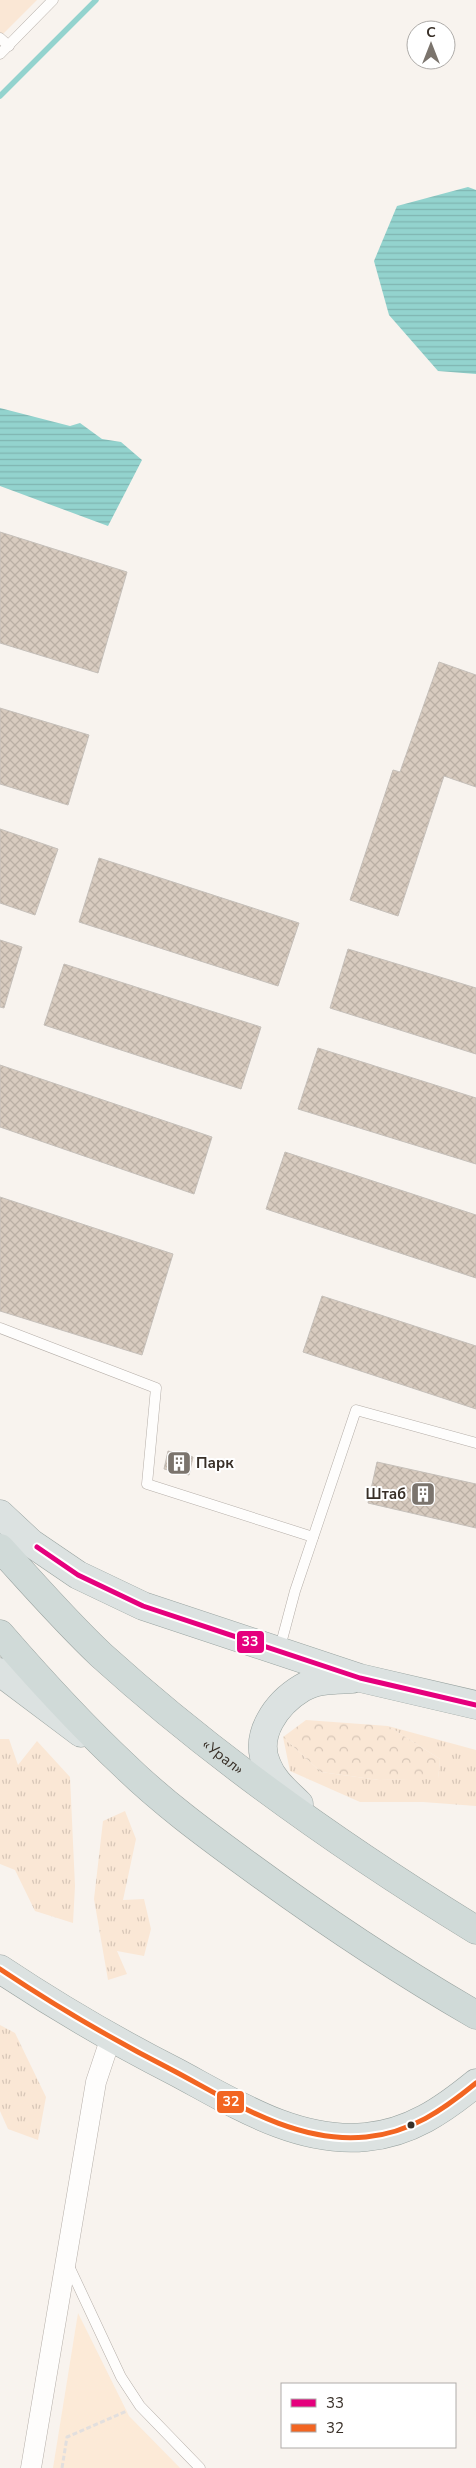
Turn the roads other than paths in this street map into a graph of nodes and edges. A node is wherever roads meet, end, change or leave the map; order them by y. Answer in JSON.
{"nodes":[{"id":1,"x":53,"y":0,"type":"edge"},
{"id":2,"x":0,"y":38,"type":"edge"},
{"id":3,"x":9,"y":46,"type":"junction"},
{"id":4,"x":0,"y":54,"type":"edge"},
{"id":5,"x":0,"y":1328,"type":"edge"},
{"id":6,"x":476,"y":1443,"type":"edge"},
{"id":7,"x":0,"y":1514,"type":"edge"},
{"id":8,"x":313,"y":1536,"type":"junction"},
{"id":9,"x":0,"y":1548,"type":"edge"},
{"id":10,"x":0,"y":1634,"type":"edge"},
{"id":11,"x":278,"y":1652,"type":"junction"},
{"id":12,"x":0,"y":1672,"type":"edge"},
{"id":13,"x":360,"y":1678,"type":"junction"},
{"id":14,"x":476,"y":1705,"type":"edge"},
{"id":15,"x":126,"y":1767,"type":"junction"},
{"id":16,"x":342,"y":1844,"type":"junction"},
{"id":17,"x":476,"y":1930,"type":"edge"},
{"id":18,"x":0,"y":1969,"type":"edge"},
{"id":19,"x":476,"y":2015,"type":"edge"},
{"id":20,"x":111,"y":2037,"type":"junction"},
{"id":21,"x":476,"y":2083,"type":"edge"},
{"id":22,"x":67,"y":2261,"type":"junction"},
{"id":23,"x":32,"y":2468,"type":"edge"},
{"id":24,"x":200,"y":2468,"type":"edge"}],
"edges":[{"from":1,"to":3,"type":"lane"},
{"from":2,"to":3,"type":"lane"},
{"from":3,"to":4,"type":"lane"},
{"from":5,"to":8,"type":"lane"},
{"from":6,"to":8,"type":"lane"},
{"from":7,"to":11,"type":"main road"},
{"from":8,"to":11,"type":"lane"},
{"from":9,"to":16,"type":"highway","name":"«Урал»"},
{"from":10,"to":15,"type":"highway"},
{"from":11,"to":13,"type":"main road"},
{"from":12,"to":15,"type":"main road"},
{"from":13,"to":14,"type":"main road"},
{"from":13,"to":16,"type":"main road"},
{"from":15,"to":19,"type":"highway"},
{"from":16,"to":17,"type":"highway","name":"«Урал»"},
{"from":18,"to":20,"type":"main road"},
{"from":20,"to":21,"type":"main road"},
{"from":20,"to":22,"type":"street"},
{"from":22,"to":23,"type":"street"},
{"from":22,"to":24,"type":"lane"}]}
